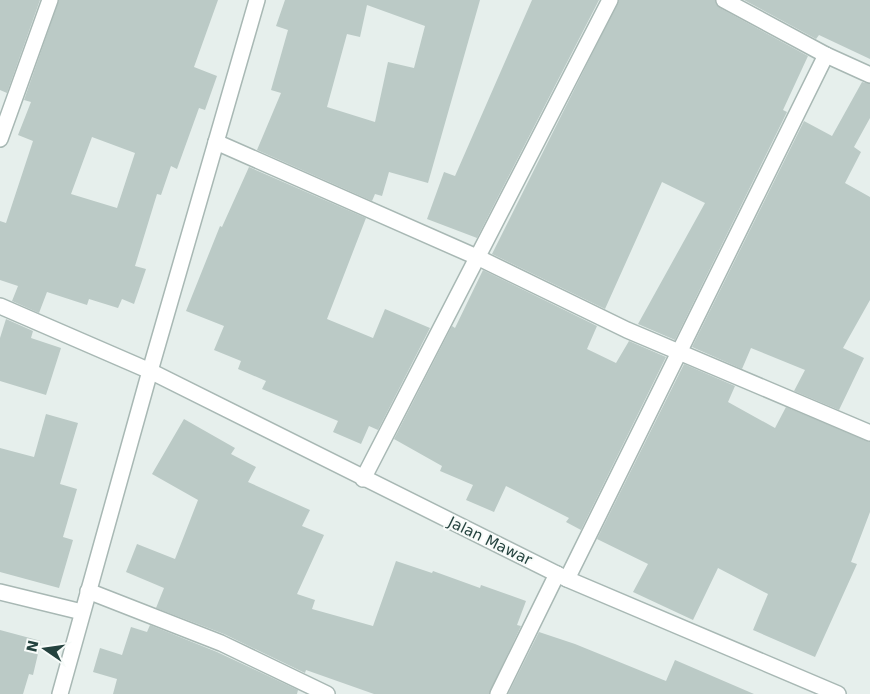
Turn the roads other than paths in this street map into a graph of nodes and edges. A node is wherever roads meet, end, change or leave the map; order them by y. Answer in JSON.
{"nodes":[{"id":1,"x":50,"y":0,"type":"edge"},
{"id":2,"x":258,"y":0,"type":"edge"},
{"id":3,"x":610,"y":0,"type":"edge"},
{"id":4,"x":724,"y":0,"type":"edge"},
{"id":5,"x":826,"y":55,"type":"junction"},
{"id":6,"x":870,"y":75,"type":"edge"},
{"id":7,"x":0,"y":139,"type":"edge"},
{"id":8,"x":216,"y":142,"type":"junction"},
{"id":9,"x":479,"y":258,"type":"junction"},
{"id":10,"x":0,"y":306,"type":"edge"},
{"id":11,"x":678,"y":352,"type":"junction"},
{"id":12,"x":150,"y":371,"type":"junction"},
{"id":13,"x":870,"y":433,"type":"edge"},
{"id":14,"x":363,"y":478,"type":"junction"},
{"id":15,"x":562,"y":576,"type":"junction"},
{"id":16,"x":88,"y":591,"type":"junction"},
{"id":17,"x":0,"y":592,"type":"edge"},
{"id":18,"x":82,"y":612,"type":"junction"},
{"id":19,"x":60,"y":694,"type":"edge"},
{"id":20,"x":327,"y":694,"type":"edge"},
{"id":21,"x":498,"y":694,"type":"edge"},
{"id":22,"x":838,"y":694,"type":"edge"}],
"edges":[{"from":1,"to":7,"type":"street"},
{"from":2,"to":8,"type":"street"},
{"from":3,"to":9,"type":"street"},
{"from":4,"to":5,"type":"street"},
{"from":5,"to":6,"type":"street"},
{"from":5,"to":11,"type":"street"},
{"from":8,"to":9,"type":"street"},
{"from":8,"to":12,"type":"street"},
{"from":9,"to":11,"type":"street"},
{"from":9,"to":14,"type":"street"},
{"from":10,"to":12,"type":"street","name":"Jalan Mawar"},
{"from":11,"to":13,"type":"street"},
{"from":11,"to":15,"type":"street"},
{"from":12,"to":14,"type":"street","name":"Jalan Mawar"},
{"from":12,"to":16,"type":"street"},
{"from":14,"to":15,"type":"street","name":"Jalan Mawar"},
{"from":15,"to":21,"type":"street"},
{"from":15,"to":22,"type":"street","name":"Jalan Mawar"},
{"from":16,"to":18,"type":"street"},
{"from":16,"to":20,"type":"street"},
{"from":17,"to":18,"type":"street"},
{"from":18,"to":19,"type":"street"}]}
